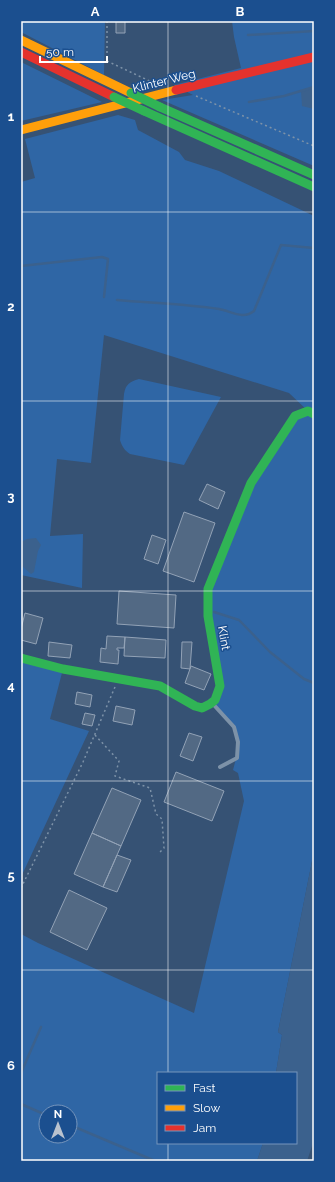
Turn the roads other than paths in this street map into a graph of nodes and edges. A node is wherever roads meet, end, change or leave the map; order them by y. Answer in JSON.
{"nodes":[{"id":1,"x":21,"y":40,"type":"edge"},
{"id":2,"x":21,"y":52,"type":"edge"},
{"id":3,"x":314,"y":57,"type":"edge"},
{"id":4,"x":21,"y":130,"type":"edge"},
{"id":5,"x":314,"y":175,"type":"edge"},
{"id":6,"x":314,"y":188,"type":"edge"},
{"id":7,"x":314,"y":414,"type":"edge"},
{"id":8,"x":21,"y":658,"type":"edge"},
{"id":9,"x":214,"y":704,"type":"junction"},
{"id":10,"x":220,"y":767,"type":"dead end"}],
"edges":[{"from":1,"to":5,"type":"main road","bridge":true},
{"from":2,"to":6,"type":"main road","bridge":true},
{"from":3,"to":4,"type":"main road","name":"Klinter Weg"},
{"from":7,"to":9,"type":"main road","name":"Klint"},
{"from":8,"to":9,"type":"main road"},
{"from":9,"to":10,"type":"lane"}]}
